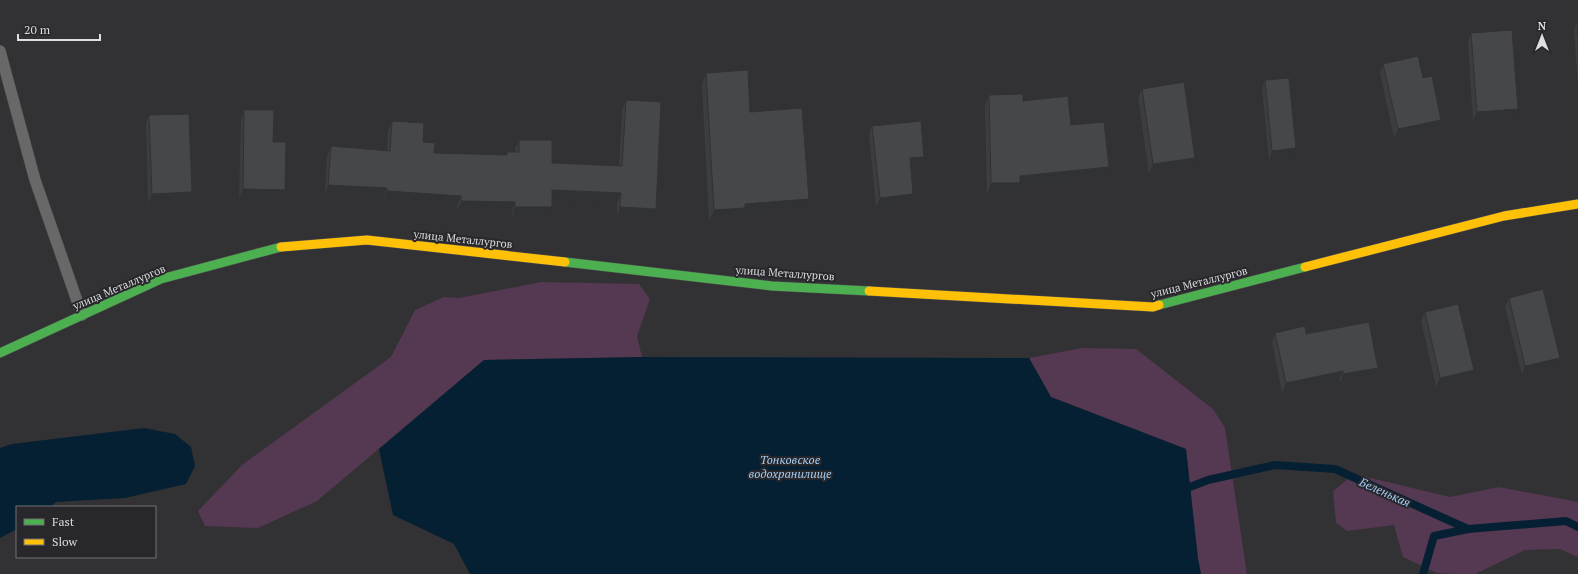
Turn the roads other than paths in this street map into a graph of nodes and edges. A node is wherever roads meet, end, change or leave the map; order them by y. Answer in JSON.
{"nodes":[{"id":1,"x":0,"y":51,"type":"edge"},
{"id":2,"x":1578,"y":204,"type":"edge"},
{"id":3,"x":82,"y":315,"type":"junction"},
{"id":4,"x":0,"y":353,"type":"edge"}],
"edges":[{"from":1,"to":3,"type":"lane"},
{"from":2,"to":3,"type":"street","name":"улица Металлургов"},
{"from":3,"to":4,"type":"street","name":"улица Металлургов"}]}
